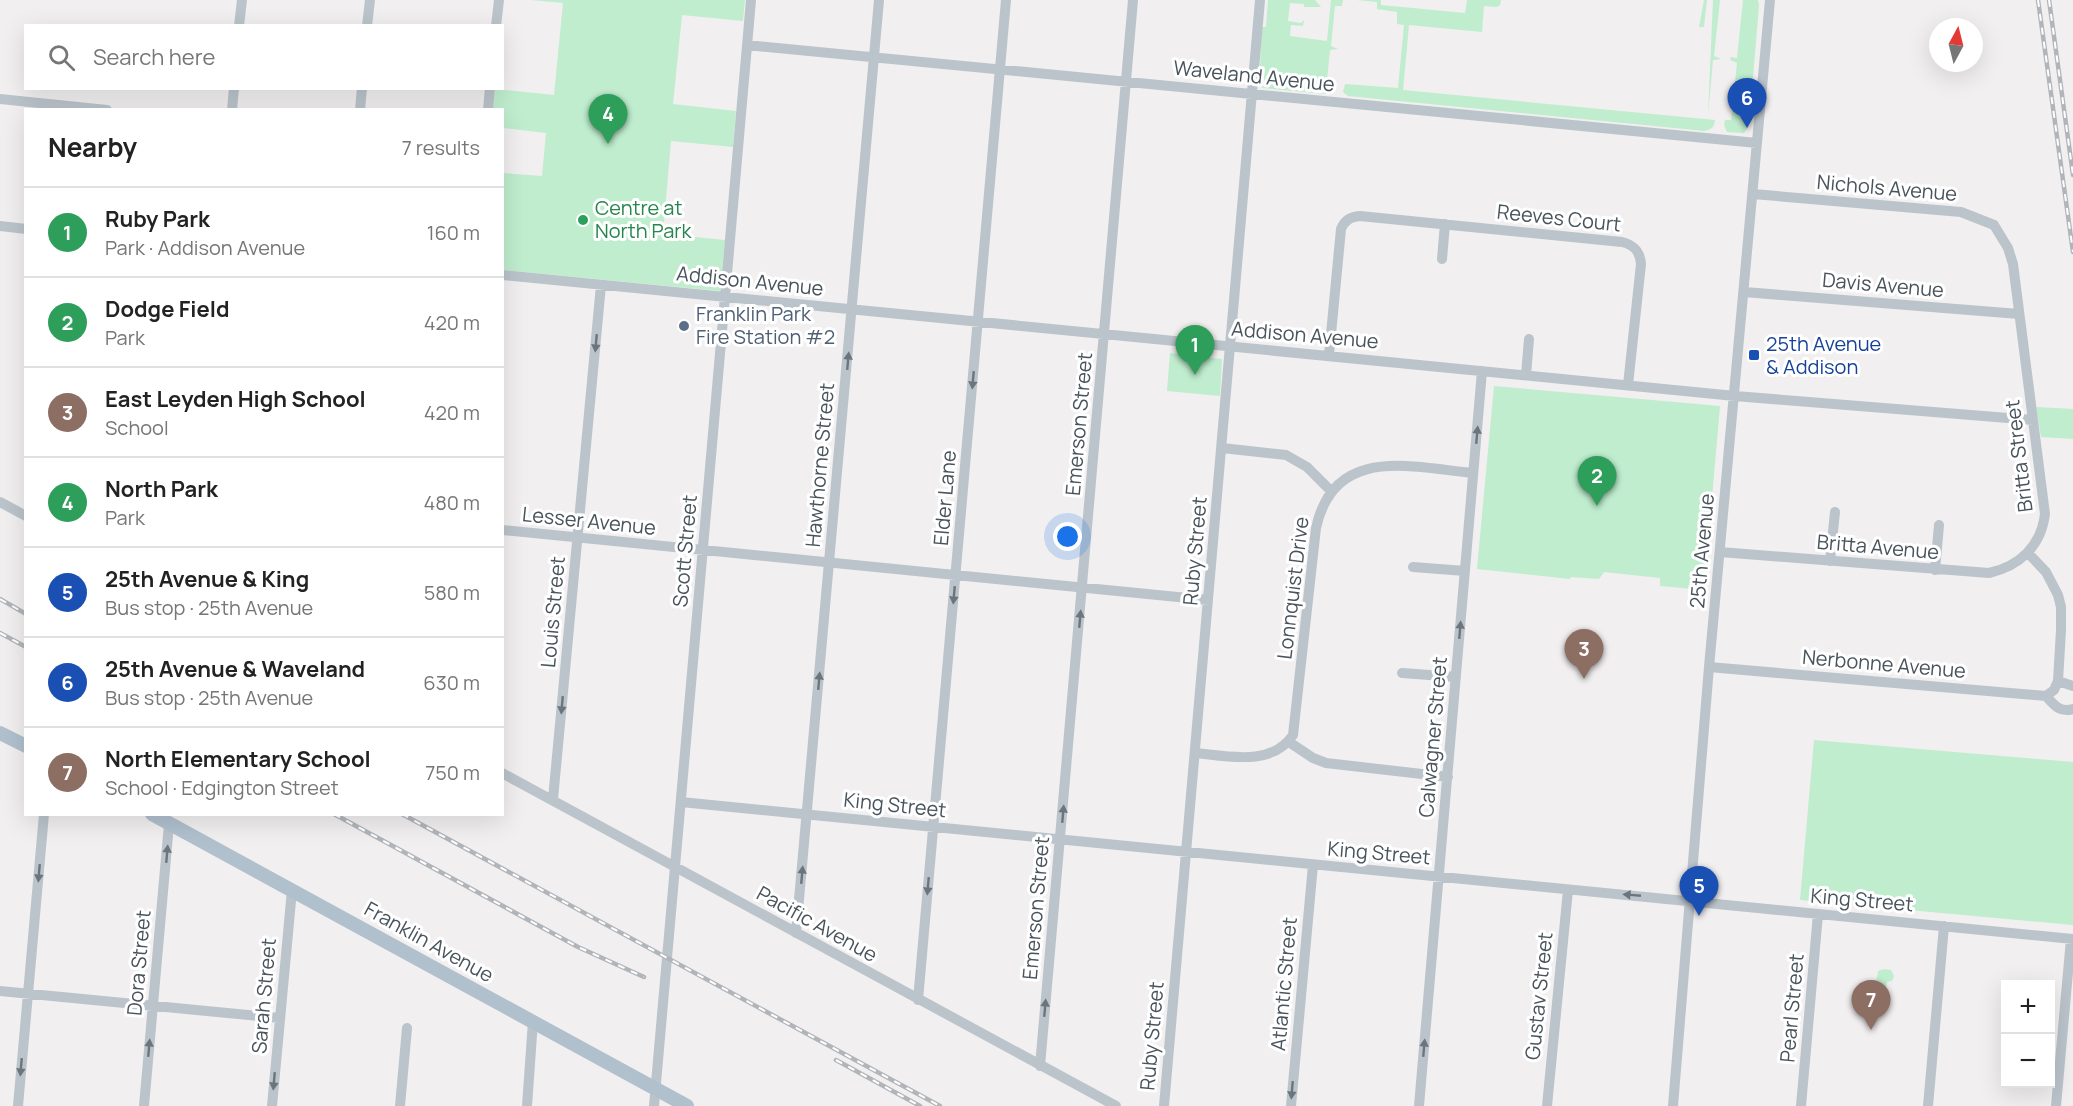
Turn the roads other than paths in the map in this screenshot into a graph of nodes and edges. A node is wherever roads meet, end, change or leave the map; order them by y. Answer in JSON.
{"nodes":[{"id":1,"x":242,"y":0,"type":"edge"},
{"id":2,"x":370,"y":0,"type":"edge"},
{"id":3,"x":499,"y":0,"type":"edge"},
{"id":4,"x":751,"y":0,"type":"edge"},
{"id":5,"x":879,"y":0,"type":"edge"},
{"id":6,"x":1006,"y":0,"type":"edge"},
{"id":7,"x":1133,"y":0,"type":"edge"},
{"id":8,"x":1260,"y":0,"type":"edge"},
{"id":9,"x":1770,"y":0,"type":"edge"},
{"id":10,"x":239,"y":24,"type":"edge"},
{"id":11,"x":368,"y":24,"type":"edge"},
{"id":12,"x":496,"y":24,"type":"edge"},
{"id":13,"x":747,"y":45,"type":"junction"},
{"id":14,"x":874,"y":57,"type":"junction"},
{"id":15,"x":1000,"y":69,"type":"junction"},
{"id":16,"x":1126,"y":82,"type":"junction"},
{"id":17,"x":234,"y":90,"type":"edge"},
{"id":18,"x":362,"y":90,"type":"edge"},
{"id":19,"x":490,"y":90,"type":"edge"},
{"id":20,"x":1252,"y":94,"type":"junction"},
{"id":21,"x":0,"y":99,"type":"edge"},
{"id":22,"x":88,"y":108,"type":"edge"},
{"id":23,"x":232,"y":108,"type":"edge"},
{"id":24,"x":360,"y":108,"type":"edge"},
{"id":25,"x":488,"y":108,"type":"edge"},
{"id":26,"x":1758,"y":143,"type":"junction"},
{"id":27,"x":1753,"y":194,"type":"junction"},
{"id":28,"x":1445,"y":224,"type":"junction"},
{"id":29,"x":0,"y":226,"type":"edge"},
{"id":30,"x":24,"y":229,"type":"edge"},
{"id":31,"x":1442,"y":259,"type":"dead end"},
{"id":32,"x":504,"y":275,"type":"edge"},
{"id":33,"x":601,"y":285,"type":"junction"},
{"id":34,"x":1744,"y":292,"type":"junction"},
{"id":35,"x":725,"y":297,"type":"junction"},
{"id":36,"x":852,"y":309,"type":"junction"},
{"id":37,"x":2019,"y":314,"type":"junction"},
{"id":38,"x":978,"y":322,"type":"junction"},
{"id":39,"x":1105,"y":334,"type":"junction"},
{"id":40,"x":1529,"y":339,"type":"dead end"},
{"id":41,"x":1231,"y":346,"type":"junction"},
{"id":42,"x":1329,"y":356,"type":"junction"},
{"id":43,"x":1482,"y":371,"type":"junction"},
{"id":44,"x":1526,"y":375,"type":"junction"},
{"id":45,"x":1628,"y":386,"type":"junction"},
{"id":46,"x":1735,"y":396,"type":"junction"},
{"id":47,"x":2033,"y":420,"type":"junction"},
{"id":48,"x":1222,"y":448,"type":"junction"},
{"id":49,"x":1473,"y":473,"type":"junction"},
{"id":50,"x":1331,"y":491,"type":"junction"},
{"id":51,"x":0,"y":502,"type":"edge"},
{"id":52,"x":1835,"y":512,"type":"dead end"},
{"id":53,"x":24,"y":515,"type":"edge"},
{"id":54,"x":1939,"y":525,"type":"dead end"},
{"id":55,"x":504,"y":530,"type":"edge"},
{"id":56,"x":578,"y":538,"type":"junction"},
{"id":57,"x":703,"y":550,"type":"junction"},
{"id":58,"x":1720,"y":552,"type":"junction"},
{"id":59,"x":2028,"y":553,"type":"junction"},
{"id":60,"x":1830,"y":561,"type":"junction"},
{"id":61,"x":829,"y":562,"type":"junction"},
{"id":62,"x":1413,"y":567,"type":"dead end"},
{"id":63,"x":1935,"y":570,"type":"junction"},
{"id":64,"x":1465,"y":572,"type":"junction"},
{"id":65,"x":956,"y":574,"type":"junction"},
{"id":66,"x":1083,"y":586,"type":"junction"},
{"id":67,"x":1208,"y":600,"type":"junction"},
{"id":68,"x":1709,"y":667,"type":"junction"},
{"id":69,"x":1402,"y":674,"type":"dead end"},
{"id":70,"x":1456,"y":677,"type":"junction"},
{"id":71,"x":2073,"y":686,"type":"edge"},
{"id":72,"x":2053,"y":689,"type":"junction"},
{"id":73,"x":2073,"y":709,"type":"edge"},
{"id":74,"x":0,"y":733,"type":"edge"},
{"id":75,"x":1289,"y":742,"type":"junction"},
{"id":76,"x":24,"y":745,"type":"edge"},
{"id":77,"x":1195,"y":753,"type":"junction"},
{"id":78,"x":504,"y":774,"type":"edge"},
{"id":79,"x":1448,"y":777,"type":"junction"},
{"id":80,"x":553,"y":800,"type":"junction"},
{"id":81,"x":681,"y":802,"type":"junction"},
{"id":82,"x":807,"y":814,"type":"junction"},
{"id":83,"x":44,"y":816,"type":"edge"},
{"id":84,"x":156,"y":816,"type":"edge"},
{"id":85,"x":170,"y":824,"type":"junction"},
{"id":86,"x":934,"y":827,"type":"junction"},
{"id":87,"x":1060,"y":839,"type":"junction"},
{"id":88,"x":1186,"y":852,"type":"junction"},
{"id":89,"x":1313,"y":865,"type":"junction"},
{"id":90,"x":675,"y":867,"type":"junction"},
{"id":91,"x":1439,"y":876,"type":"junction"},
{"id":92,"x":292,"y":890,"type":"junction"},
{"id":93,"x":1568,"y":890,"type":"junction"},
{"id":94,"x":1690,"y":901,"type":"junction"},
{"id":95,"x":1818,"y":914,"type":"junction"},
{"id":96,"x":1944,"y":926,"type":"junction"},
{"id":97,"x":796,"y":933,"type":"junction"},
{"id":98,"x":2072,"y":939,"type":"edge"},
{"id":99,"x":0,"y":991,"type":"edge"},
{"id":100,"x":28,"y":994,"type":"junction"},
{"id":101,"x":918,"y":1000,"type":"junction"},
{"id":102,"x":153,"y":1006,"type":"junction"},
{"id":103,"x":279,"y":1018,"type":"junction"},
{"id":104,"x":533,"y":1021,"type":"junction"},
{"id":105,"x":407,"y":1028,"type":"dead end"},
{"id":106,"x":1040,"y":1066,"type":"junction"},
{"id":107,"x":656,"y":1089,"type":"junction"},
{"id":108,"x":18,"y":1106,"type":"edge"},
{"id":109,"x":144,"y":1106,"type":"edge"},
{"id":110,"x":272,"y":1106,"type":"edge"},
{"id":111,"x":400,"y":1106,"type":"edge"},
{"id":112,"x":527,"y":1106,"type":"edge"},
{"id":113,"x":654,"y":1106,"type":"edge"},
{"id":114,"x":687,"y":1106,"type":"edge"},
{"id":115,"x":1116,"y":1106,"type":"edge"},
{"id":116,"x":1164,"y":1106,"type":"edge"},
{"id":117,"x":1291,"y":1106,"type":"edge"},
{"id":118,"x":1419,"y":1106,"type":"edge"},
{"id":119,"x":1547,"y":1106,"type":"edge"},
{"id":120,"x":1673,"y":1106,"type":"edge"},
{"id":121,"x":1801,"y":1106,"type":"edge"},
{"id":122,"x":1928,"y":1106,"type":"edge"},
{"id":123,"x":2056,"y":1106,"type":"edge"}],
"edges":[{"from":1,"to":10,"type":"street"},
{"from":2,"to":11,"type":"street"},
{"from":3,"to":12,"type":"street"},
{"from":4,"to":13,"type":"street","name":"Scott Street"},
{"from":5,"to":14,"type":"street","name":"Hawthorne Street"},
{"from":6,"to":15,"type":"street","name":"Elder Lane"},
{"from":7,"to":16,"type":"street","name":"Emerson Street"},
{"from":8,"to":20,"type":"street","name":"Ruby Street"},
{"from":9,"to":26,"type":"street","name":"25th Avenue"},
{"from":13,"to":14,"type":"street","name":"Waveland Avenue"},
{"from":13,"to":35,"type":"street","name":"Scott Street"},
{"from":14,"to":15,"type":"street","name":"Waveland Avenue"},
{"from":14,"to":36,"type":"street","name":"Hawthorne Street"},
{"from":15,"to":16,"type":"street","name":"Waveland Avenue"},
{"from":15,"to":38,"type":"street","name":"Elder Lane"},
{"from":16,"to":20,"type":"street","name":"Waveland Avenue"},
{"from":16,"to":39,"type":"street","name":"Emerson Street"},
{"from":17,"to":23,"type":"street"},
{"from":18,"to":24,"type":"street"},
{"from":19,"to":25,"type":"street"},
{"from":20,"to":26,"type":"street","name":"Waveland Avenue"},
{"from":20,"to":41,"type":"street","name":"Ruby Street"},
{"from":21,"to":22,"type":"street"},
{"from":26,"to":27,"type":"street","name":"25th Avenue"},
{"from":27,"to":34,"type":"street","name":"25th Avenue"},
{"from":27,"to":37,"type":"street","name":"Nichols Avenue"},
{"from":28,"to":31,"type":"street"},
{"from":28,"to":42,"type":"street","name":"Reeves Court"},
{"from":28,"to":45,"type":"street","name":"Reeves Court"},
{"from":29,"to":30,"type":"street"},
{"from":32,"to":33,"type":"street","name":"Addison Avenue"},
{"from":33,"to":35,"type":"street","name":"Addison Avenue"},
{"from":33,"to":56,"type":"street","name":"Louis Street","one_way":true},
{"from":34,"to":37,"type":"street","name":"Davis Avenue"},
{"from":34,"to":46,"type":"street","name":"25th Avenue"},
{"from":35,"to":36,"type":"street","name":"Addison Avenue"},
{"from":35,"to":57,"type":"street","name":"Scott Street"},
{"from":36,"to":38,"type":"street","name":"Addison Avenue"},
{"from":61,"to":36,"type":"street","name":"Hawthorne Street","one_way":true},
{"from":37,"to":47,"type":"street","name":"Britta Street"},
{"from":38,"to":39,"type":"street","name":"Addison Avenue"},
{"from":38,"to":65,"type":"street","name":"Elder Lane","one_way":true},
{"from":39,"to":41,"type":"street","name":"Addison Avenue"},
{"from":39,"to":66,"type":"street","name":"Emerson Street"},
{"from":40,"to":44,"type":"street"},
{"from":41,"to":42,"type":"street","name":"Addison Avenue"},
{"from":41,"to":48,"type":"street","name":"Ruby Street"},
{"from":42,"to":43,"type":"street","name":"Addison Avenue"},
{"from":43,"to":44,"type":"street","name":"Addison Avenue"},
{"from":49,"to":43,"type":"street","name":"Calwagner Street","one_way":true},
{"from":44,"to":45,"type":"street","name":"Addison Avenue"},
{"from":45,"to":46,"type":"street","name":"Addison Avenue"},
{"from":46,"to":47,"type":"street","name":"Addison Avenue"},
{"from":46,"to":58,"type":"street","name":"25th Avenue"},
{"from":47,"to":59,"type":"street","name":"Britta Street"},
{"from":48,"to":50,"type":"street"},
{"from":48,"to":67,"type":"street","name":"Ruby Street"},
{"from":49,"to":50,"type":"street","name":"Lonnquist Drive"},
{"from":49,"to":64,"type":"street","name":"Calwagner Street"},
{"from":50,"to":75,"type":"street","name":"Lonnquist Drive"},
{"from":51,"to":53,"type":"street"},
{"from":52,"to":60,"type":"street"},
{"from":54,"to":63,"type":"street"},
{"from":55,"to":56,"type":"street","name":"Lesser Avenue"},
{"from":56,"to":57,"type":"street","name":"Lesser Avenue"},
{"from":56,"to":80,"type":"street","name":"Louis Street","one_way":true},
{"from":57,"to":61,"type":"street","name":"Lesser Avenue"},
{"from":57,"to":81,"type":"street","name":"Scott Street"},
{"from":58,"to":60,"type":"street","name":"Britta Avenue"},
{"from":58,"to":68,"type":"street","name":"25th Avenue"},
{"from":59,"to":63,"type":"street","name":"Britta Avenue"},
{"from":59,"to":72,"type":"street"},
{"from":60,"to":63,"type":"street","name":"Britta Avenue"},
{"from":61,"to":65,"type":"street","name":"Lesser Avenue"},
{"from":82,"to":61,"type":"street","name":"Hawthorne Street","one_way":true},
{"from":62,"to":64,"type":"street"},
{"from":70,"to":64,"type":"street","name":"Calwagner Street","one_way":true},
{"from":65,"to":66,"type":"street","name":"Lesser Avenue"},
{"from":65,"to":86,"type":"street","name":"Elder Lane","one_way":true},
{"from":66,"to":67,"type":"street","name":"Lesser Avenue"},
{"from":87,"to":66,"type":"street","name":"Emerson Street","one_way":true},
{"from":67,"to":77,"type":"street","name":"Ruby Street"},
{"from":68,"to":72,"type":"street","name":"Nerbonne Avenue"},
{"from":68,"to":94,"type":"street","name":"25th Avenue"},
{"from":69,"to":70,"type":"street"},
{"from":70,"to":79,"type":"street","name":"Calwagner Street"},
{"from":71,"to":72,"type":"street"},
{"from":72,"to":73,"type":"street"},
{"from":74,"to":76,"type":"main road"},
{"from":75,"to":77,"type":"street"},
{"from":75,"to":79,"type":"street"},
{"from":77,"to":88,"type":"street","name":"Ruby Street"},
{"from":78,"to":80,"type":"street","name":"Pacific Avenue"},
{"from":79,"to":91,"type":"street","name":"Calwagner Street"},
{"from":80,"to":90,"type":"street","name":"Pacific Avenue"},
{"from":81,"to":82,"type":"street","name":"King Street"},
{"from":81,"to":90,"type":"street","name":"Scott Street"},
{"from":82,"to":86,"type":"street","name":"King Street"},
{"from":97,"to":82,"type":"street","name":"Hawthorne Street","one_way":true},
{"from":83,"to":100,"type":"street","one_way":true},
{"from":84,"to":85,"type":"main road","name":"Franklin Avenue"},
{"from":85,"to":92,"type":"main road","name":"Franklin Avenue"},
{"from":102,"to":85,"type":"street","name":"Dora Street","one_way":true},
{"from":86,"to":87,"type":"street","name":"King Street"},
{"from":86,"to":101,"type":"street","name":"Elder Lane","one_way":true},
{"from":87,"to":88,"type":"street","name":"King Street"},
{"from":106,"to":87,"type":"street","name":"Emerson Street","one_way":true},
{"from":88,"to":89,"type":"street","name":"King Street"},
{"from":88,"to":116,"type":"street","name":"Ruby Street"},
{"from":89,"to":91,"type":"street","name":"King Street"},
{"from":89,"to":117,"type":"street","name":"Atlantic Street","one_way":true},
{"from":90,"to":97,"type":"street","name":"Pacific Avenue"},
{"from":90,"to":107,"type":"street","name":"Scott Street"},
{"from":91,"to":93,"type":"street","name":"King Street"},
{"from":118,"to":91,"type":"street","name":"Calwagner Street","one_way":true},
{"from":92,"to":103,"type":"street","name":"Sarah Street"},
{"from":92,"to":104,"type":"main road","name":"Franklin Avenue"},
{"from":94,"to":93,"type":"street","name":"King Street","one_way":true},
{"from":93,"to":119,"type":"street","name":"Gustav Street"},
{"from":94,"to":95,"type":"street","name":"King Street"},
{"from":94,"to":120,"type":"street","name":"25th Avenue"},
{"from":95,"to":96,"type":"street","name":"King Street"},
{"from":95,"to":121,"type":"street","name":"Pearl Street"},
{"from":96,"to":98,"type":"street","name":"King Street"},
{"from":96,"to":122,"type":"street"},
{"from":97,"to":101,"type":"street","name":"Pacific Avenue"},
{"from":98,"to":123,"type":"street"},
{"from":99,"to":100,"type":"street"},
{"from":100,"to":102,"type":"street"},
{"from":100,"to":108,"type":"street","one_way":true},
{"from":101,"to":106,"type":"street","name":"Pacific Avenue"},
{"from":102,"to":103,"type":"street"},
{"from":109,"to":102,"type":"street","name":"Dora Street","one_way":true},
{"from":103,"to":110,"type":"street","name":"Sarah Street","one_way":true},
{"from":104,"to":107,"type":"main road","name":"Franklin Avenue"},
{"from":104,"to":112,"type":"street"},
{"from":105,"to":111,"type":"street"},
{"from":106,"to":115,"type":"street","name":"Pacific Avenue"},
{"from":107,"to":113,"type":"street","name":"Scott Street"},
{"from":107,"to":114,"type":"main road","name":"Franklin Avenue"}]}
